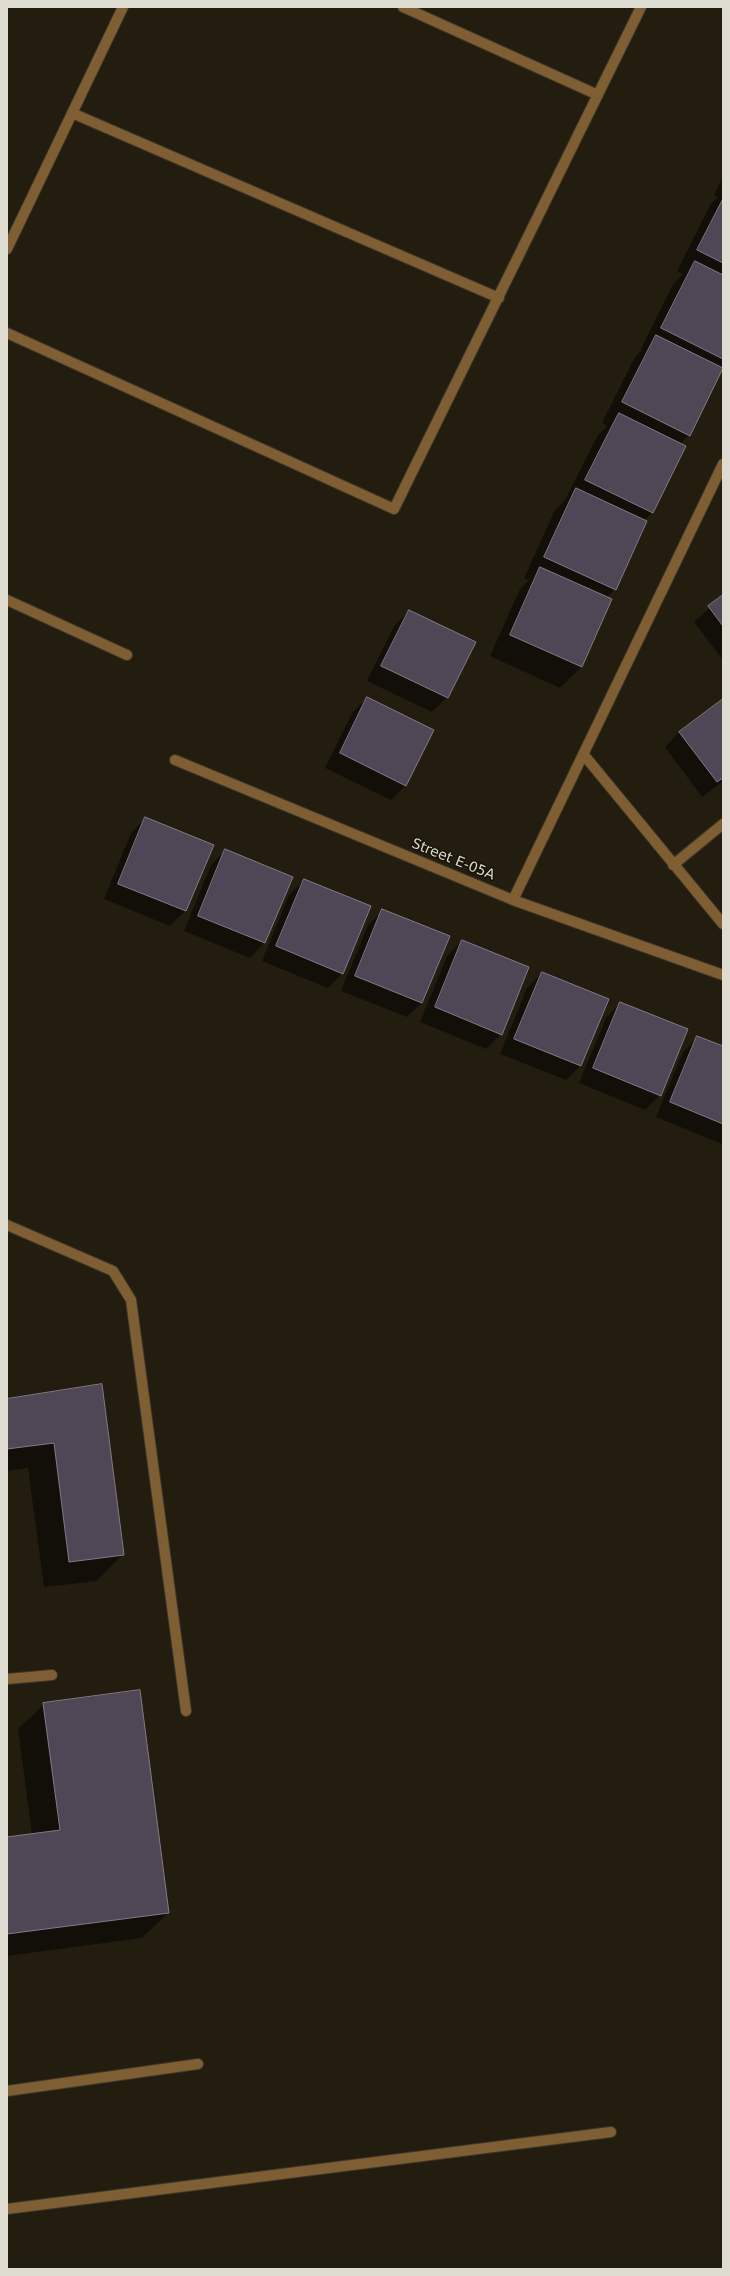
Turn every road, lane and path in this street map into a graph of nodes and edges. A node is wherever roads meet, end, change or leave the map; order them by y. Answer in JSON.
{"nodes":[{"id":1,"x":123,"y":7,"type":"edge"},
{"id":2,"x":403,"y":7,"type":"edge"},
{"id":3,"x":641,"y":7,"type":"edge"},
{"id":4,"x":598,"y":95,"type":"junction"},
{"id":5,"x":72,"y":113,"type":"junction"},
{"id":6,"x":7,"y":250,"type":"edge"},
{"id":7,"x":499,"y":298,"type":"junction"},
{"id":8,"x":7,"y":333,"type":"edge"},
{"id":9,"x":723,"y":464,"type":"edge"},
{"id":10,"x":7,"y":600,"type":"edge"},
{"id":11,"x":127,"y":655,"type":"dead end"},
{"id":12,"x":584,"y":754,"type":"junction"},
{"id":13,"x":175,"y":760,"type":"dead end"},
{"id":14,"x":723,"y":824,"type":"edge"},
{"id":15,"x":673,"y":865,"type":"junction"},
{"id":16,"x":513,"y":900,"type":"junction"},
{"id":17,"x":723,"y":924,"type":"edge"},
{"id":18,"x":723,"y":975,"type":"edge"},
{"id":19,"x":7,"y":1225,"type":"edge"},
{"id":20,"x":52,"y":1675,"type":"dead end"},
{"id":21,"x":7,"y":1679,"type":"edge"},
{"id":22,"x":186,"y":1710,"type":"dead end"},
{"id":23,"x":198,"y":2064,"type":"dead end"},
{"id":24,"x":7,"y":2091,"type":"edge"},
{"id":25,"x":611,"y":2132,"type":"dead end"},
{"id":26,"x":7,"y":2209,"type":"edge"}],
"edges":[{"from":1,"to":5,"type":"street"},
{"from":2,"to":4,"type":"street"},
{"from":3,"to":4,"type":"street"},
{"from":4,"to":7,"type":"street"},
{"from":5,"to":6,"type":"street"},
{"from":5,"to":7,"type":"street"},
{"from":7,"to":8,"type":"street"},
{"from":9,"to":12,"type":"street"},
{"from":10,"to":11,"type":"street"},
{"from":12,"to":15,"type":"street"},
{"from":12,"to":16,"type":"street"},
{"from":13,"to":16,"type":"street","name":"Street E-05A"},
{"from":14,"to":15,"type":"street"},
{"from":15,"to":17,"type":"street"},
{"from":16,"to":18,"type":"street","name":"Street E-05A"},
{"from":19,"to":22,"type":"street"},
{"from":20,"to":21,"type":"street"},
{"from":23,"to":24,"type":"street"},
{"from":25,"to":26,"type":"street"}]}
